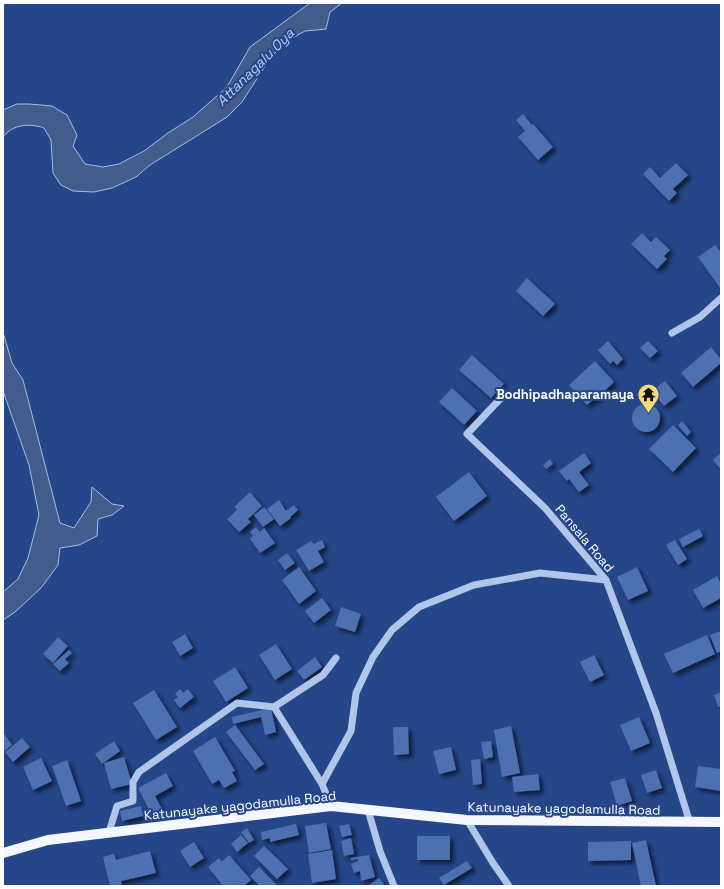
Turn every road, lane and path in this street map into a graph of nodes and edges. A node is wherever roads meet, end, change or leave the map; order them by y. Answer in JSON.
{"nodes":[{"id":1,"x":721,"y":298,"type":"edge"},
{"id":2,"x":672,"y":333,"type":"dead end"},
{"id":3,"x":501,"y":398,"type":"dead end"},
{"id":4,"x":606,"y":580,"type":"junction"},
{"id":5,"x":336,"y":658,"type":"dead end"},
{"id":6,"x":274,"y":708,"type":"junction"},
{"id":7,"x":322,"y":784,"type":"junction"},
{"id":8,"x":331,"y":806,"type":"junction"},
{"id":9,"x":368,"y":810,"type":"junction"},
{"id":10,"x":467,"y":820,"type":"junction"},
{"id":11,"x":690,"y":822,"type":"junction"},
{"id":12,"x":721,"y":822,"type":"edge"},
{"id":13,"x":109,"y":832,"type":"junction"},
{"id":14,"x":3,"y":853,"type":"edge"},
{"id":15,"x":394,"y":886,"type":"edge"},
{"id":16,"x":509,"y":886,"type":"edge"}],
"edges":[{"from":1,"to":2,"type":"street"},
{"from":3,"to":4,"type":"street","name":"Pansala Road"},
{"from":4,"to":7,"type":"street"},
{"from":4,"to":11,"type":"street","name":"Pansala Road"},
{"from":5,"to":6,"type":"street"},
{"from":6,"to":7,"type":"street"},
{"from":6,"to":13,"type":"street"},
{"from":7,"to":8,"type":"street"},
{"from":8,"to":9,"type":"main road","name":"Katunayake yagodamulla Road"},
{"from":8,"to":13,"type":"main road","name":"Katunayake yagodamulla Road"},
{"from":9,"to":10,"type":"main road","name":"Katunayake yagodamulla Road"},
{"from":9,"to":15,"type":"street"},
{"from":10,"to":11,"type":"main road","name":"Katunayake yagodamulla Road"},
{"from":10,"to":16,"type":"street"},
{"from":11,"to":12,"type":"main road","name":"Katunayake yagodamulla Road"},
{"from":13,"to":14,"type":"main road","name":"Katunayake yagodamulla Road"}]}
